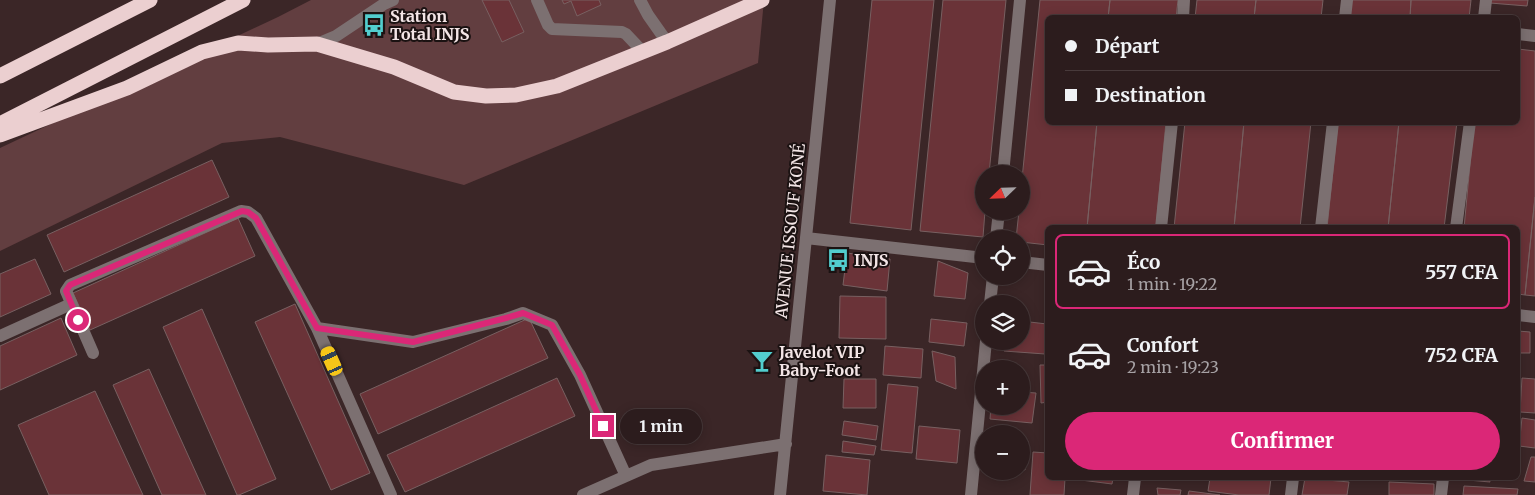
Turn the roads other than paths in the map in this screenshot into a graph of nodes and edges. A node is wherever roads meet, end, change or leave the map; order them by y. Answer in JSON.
{"nodes":[{"id":1,"x":150,"y":0,"type":"edge"},
{"id":2,"x":243,"y":0,"type":"edge"},
{"id":3,"x":393,"y":0,"type":"edge"},
{"id":4,"x":537,"y":0,"type":"edge"},
{"id":5,"x":640,"y":0,"type":"edge"},
{"id":6,"x":762,"y":0,"type":"edge"},
{"id":7,"x":830,"y":0,"type":"edge"},
{"id":8,"x":1020,"y":0,"type":"edge"},
{"id":9,"x":1184,"y":0,"type":"edge"},
{"id":10,"x":1347,"y":0,"type":"edge"},
{"id":11,"x":1486,"y":0,"type":"edge"},
{"id":12,"x":1183,"y":15,"type":"edge"},
{"id":13,"x":1345,"y":15,"type":"edge"},
{"id":14,"x":1484,"y":15,"type":"edge"},
{"id":15,"x":1520,"y":34,"type":"edge"},
{"id":16,"x":1535,"y":36,"type":"edge"},
{"id":17,"x":667,"y":42,"type":"junction"},
{"id":18,"x":317,"y":44,"type":"junction"},
{"id":19,"x":643,"y":52,"type":"junction"},
{"id":20,"x":0,"y":76,"type":"edge"},
{"id":21,"x":0,"y":124,"type":"edge"},
{"id":22,"x":1172,"y":125,"type":"edge"},
{"id":23,"x":1333,"y":125,"type":"edge"},
{"id":24,"x":1470,"y":125,"type":"edge"},
{"id":25,"x":0,"y":135,"type":"edge"},
{"id":26,"x":1004,"y":165,"type":"edge"},
{"id":27,"x":1161,"y":225,"type":"edge"},
{"id":28,"x":1321,"y":225,"type":"edge"},
{"id":29,"x":1456,"y":225,"type":"edge"},
{"id":30,"x":806,"y":238,"type":"junction"},
{"id":31,"x":975,"y":257,"type":"edge"},
{"id":32,"x":1030,"y":263,"type":"edge"},
{"id":33,"x":1045,"y":265,"type":"edge"},
{"id":34,"x":70,"y":304,"type":"junction"},
{"id":35,"x":1520,"y":315,"type":"edge"},
{"id":36,"x":1535,"y":317,"type":"edge"},
{"id":37,"x":317,"y":328,"type":"junction"},
{"id":38,"x":0,"y":336,"type":"edge"},
{"id":39,"x":985,"y":350,"type":"edge"},
{"id":40,"x":93,"y":353,"type":"dead end"},
{"id":41,"x":786,"y":444,"type":"junction"},
{"id":42,"x":626,"y":476,"type":"junction"},
{"id":43,"x":1135,"y":480,"type":"edge"},
{"id":44,"x":1293,"y":480,"type":"edge"},
{"id":45,"x":1443,"y":480,"type":"edge"},
{"id":46,"x":391,"y":495,"type":"edge"},
{"id":47,"x":583,"y":495,"type":"edge"},
{"id":48,"x":780,"y":495,"type":"edge"},
{"id":49,"x":971,"y":495,"type":"edge"},
{"id":50,"x":1133,"y":495,"type":"edge"},
{"id":51,"x":1291,"y":495,"type":"edge"},
{"id":52,"x":1441,"y":495,"type":"edge"}],
"edges":[{"from":1,"to":20,"type":"highway"},
{"from":2,"to":21,"type":"highway"},
{"from":3,"to":18,"type":"street"},
{"from":4,"to":19,"type":"street"},
{"from":5,"to":17,"type":"street"},
{"from":6,"to":17,"type":"highway"},
{"from":7,"to":30,"type":"street","name":"AVENUE ISSOUF KONÉ"},
{"from":8,"to":26,"type":"street"},
{"from":9,"to":12,"type":"street"},
{"from":10,"to":13,"type":"street"},
{"from":11,"to":14,"type":"street"},
{"from":15,"to":16,"type":"street"},
{"from":17,"to":19,"type":"highway"},
{"from":18,"to":19,"type":"highway"},
{"from":18,"to":25,"type":"highway"},
{"from":22,"to":27,"type":"street"},
{"from":23,"to":28,"type":"street"},
{"from":24,"to":29,"type":"street"},
{"from":30,"to":31,"type":"street"},
{"from":30,"to":41,"type":"street","name":"AVENUE ISSOUF KONÉ"},
{"from":32,"to":33,"type":"street"},
{"from":34,"to":37,"type":"street"},
{"from":34,"to":38,"type":"street"},
{"from":34,"to":40,"type":"street"},
{"from":35,"to":36,"type":"street"},
{"from":37,"to":42,"type":"street"},
{"from":37,"to":46,"type":"street"},
{"from":39,"to":49,"type":"street"},
{"from":41,"to":42,"type":"street"},
{"from":41,"to":48,"type":"street","name":"AVENUE ISSOUF KONÉ"},
{"from":42,"to":47,"type":"street"},
{"from":43,"to":50,"type":"street"},
{"from":44,"to":51,"type":"street"},
{"from":45,"to":52,"type":"street"}]}
